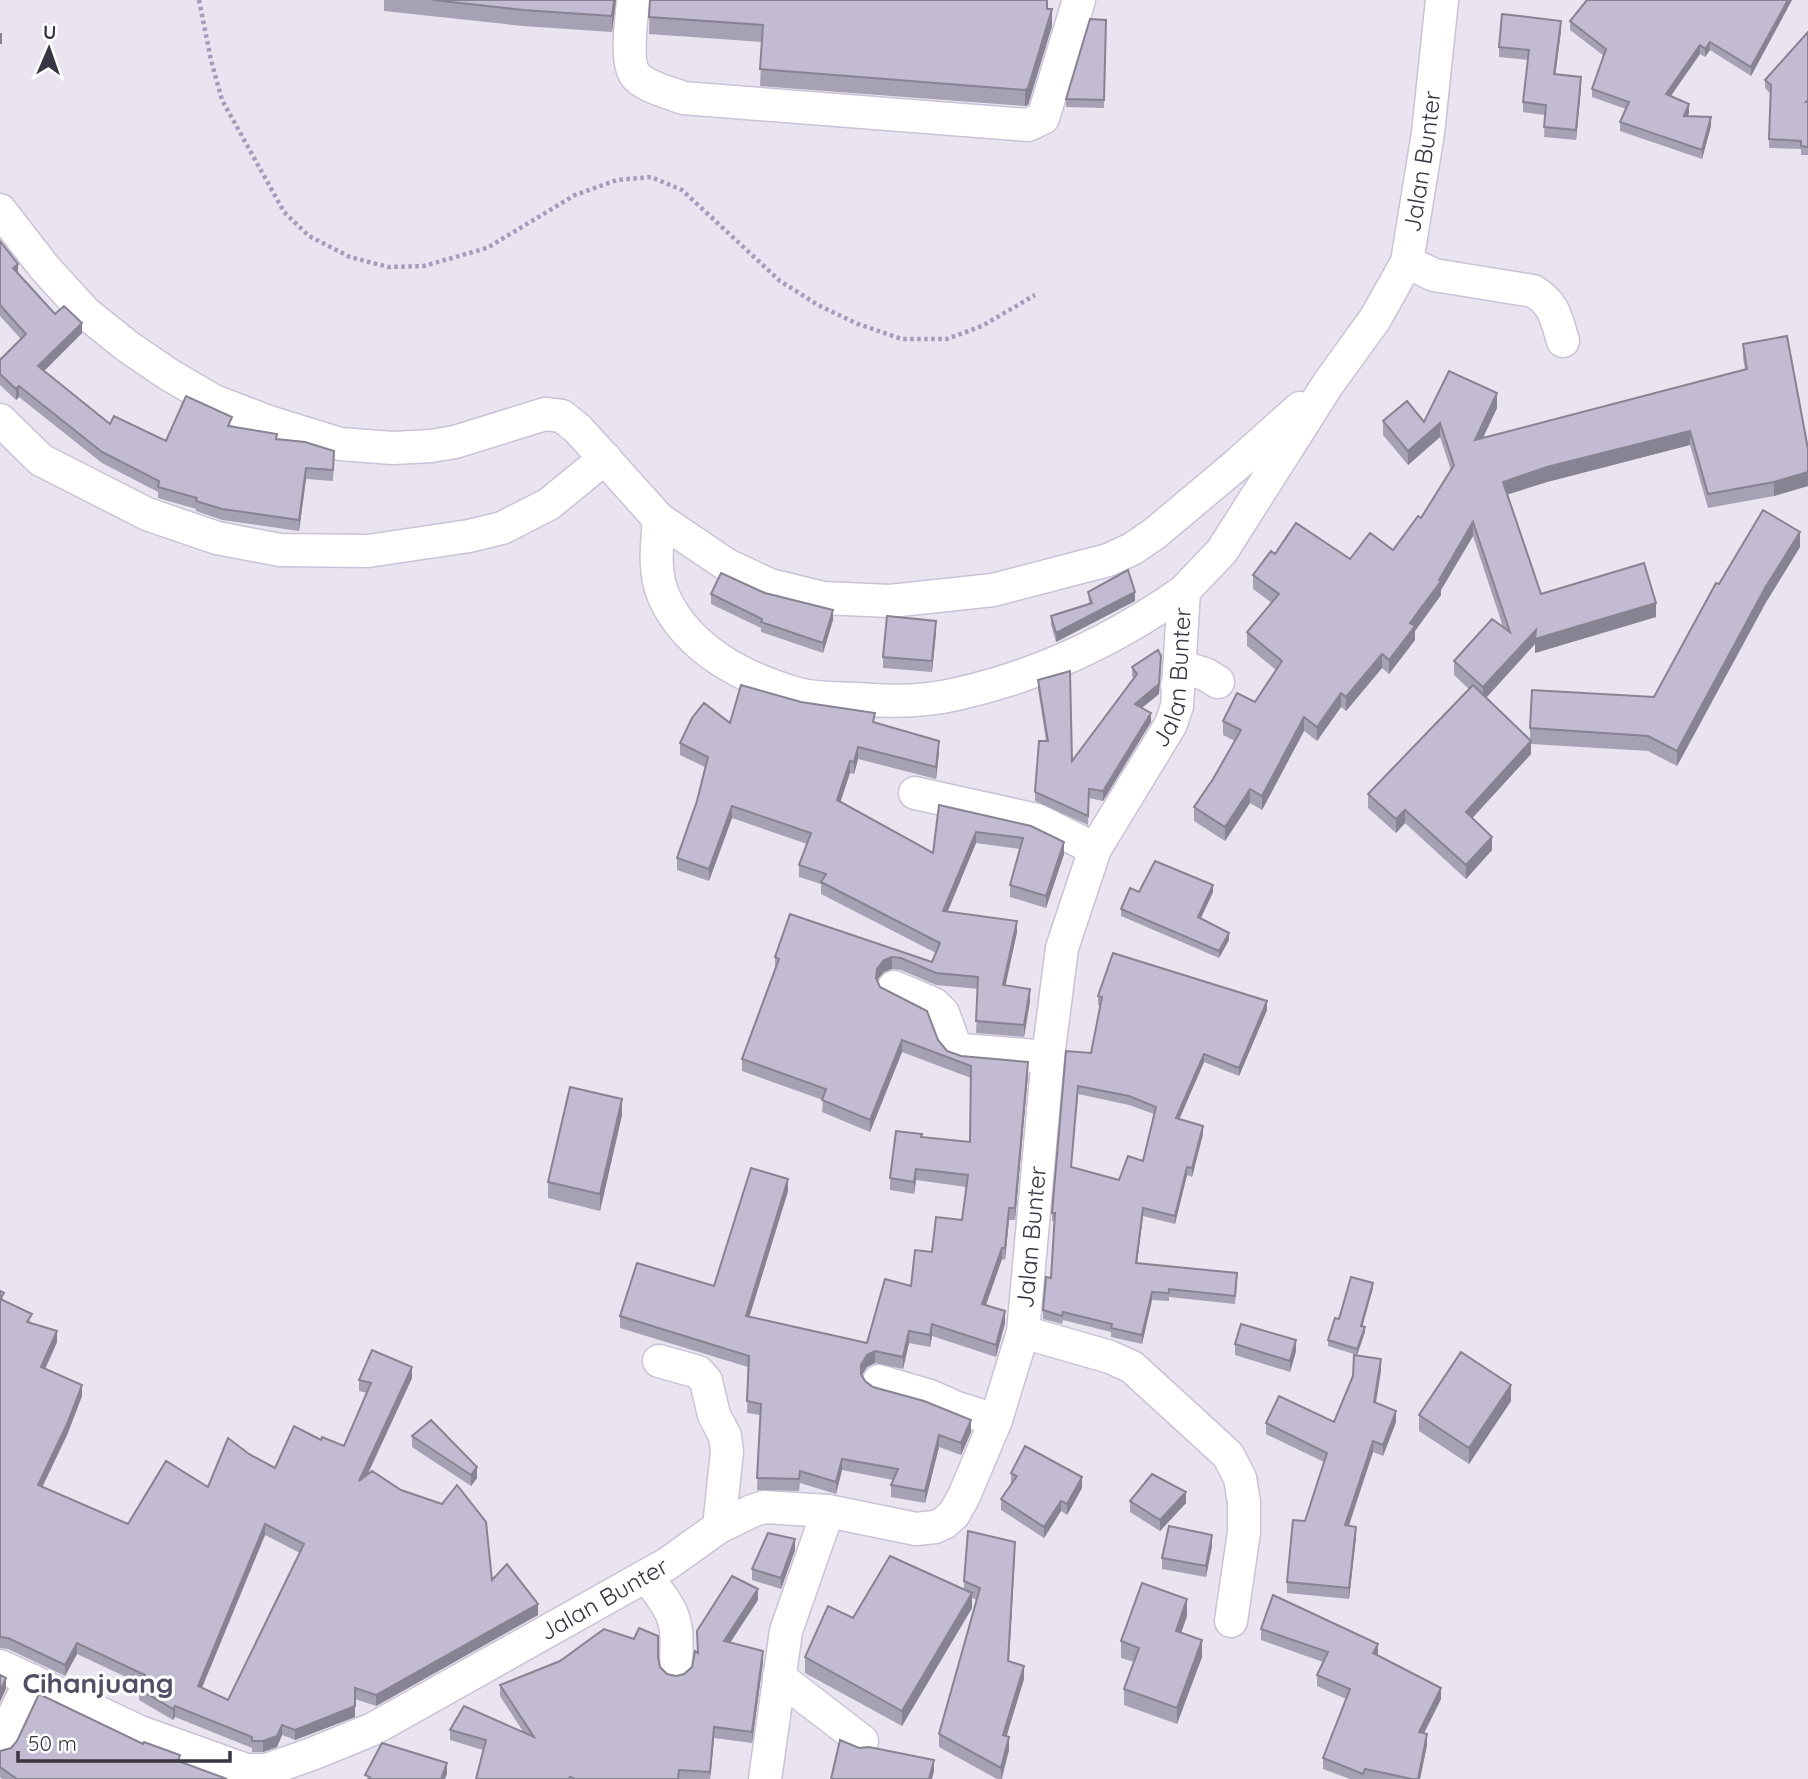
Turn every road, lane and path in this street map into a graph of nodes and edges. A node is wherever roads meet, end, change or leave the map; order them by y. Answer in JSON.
{"nodes":[{"id":1,"x":199,"y":0,"type":"edge"},
{"id":2,"x":633,"y":0,"type":"edge"},
{"id":3,"x":1079,"y":0,"type":"edge"},
{"id":4,"x":1442,"y":0,"type":"edge"},
{"id":5,"x":0,"y":210,"type":"edge"},
{"id":6,"x":1407,"y":262,"type":"junction"},
{"id":7,"x":1035,"y":296,"type":"dead end"},
{"id":8,"x":1563,"y":341,"type":"dead end"},
{"id":9,"x":1328,"y":384,"type":"junction"},
{"id":10,"x":0,"y":420,"type":"edge"},
{"id":11,"x":605,"y":458,"type":"junction"},
{"id":12,"x":659,"y":519,"type":"junction"},
{"id":13,"x":1184,"y":591,"type":"junction"},
{"id":14,"x":1218,"y":682,"type":"dead end"},
{"id":15,"x":1177,"y":686,"type":"junction"},
{"id":16,"x":915,"y":793,"type":"dead end"},
{"id":17,"x":1095,"y":849,"type":"junction"},
{"id":18,"x":894,"y":988,"type":"dead end"},
{"id":19,"x":1048,"y":1057,"type":"junction"},
{"id":20,"x":1023,"y":1332,"type":"junction"},
{"id":21,"x":659,"y":1361,"type":"dead end"},
{"id":22,"x":879,"y":1381,"type":"dead end"},
{"id":23,"x":996,"y":1420,"type":"junction"},
{"id":24,"x":828,"y":1511,"type":"junction"},
{"id":25,"x":719,"y":1527,"type":"junction"},
{"id":26,"x":646,"y":1576,"type":"junction"},
{"id":27,"x":1231,"y":1621,"type":"dead end"},
{"id":28,"x":0,"y":1666,"type":"edge"},
{"id":29,"x":676,"y":1669,"type":"dead end"},
{"id":30,"x":779,"y":1677,"type":"junction"},
{"id":31,"x":31,"y":1680,"type":"junction"},
{"id":32,"x":862,"y":1741,"type":"dead end"},
{"id":33,"x":0,"y":1744,"type":"edge"},
{"id":34,"x":272,"y":1774,"type":"edge"},
{"id":35,"x":765,"y":1779,"type":"edge"}],
"edges":[{"from":1,"to":7,"type":"path"},
{"from":2,"to":3,"type":"street"},
{"from":4,"to":6,"type":"street","name":"Jalan Bunter"},
{"from":5,"to":11,"type":"street"},
{"from":6,"to":8,"type":"street"},
{"from":6,"to":9,"type":"street","name":"Jalan Bunter"},
{"from":9,"to":12,"type":"street"},
{"from":9,"to":13,"type":"street","name":"Jalan Bunter"},
{"from":10,"to":11,"type":"street"},
{"from":11,"to":12,"type":"street"},
{"from":12,"to":13,"type":"street"},
{"from":13,"to":15,"type":"street","name":"Jalan Bunter"},
{"from":14,"to":15,"type":"street"},
{"from":15,"to":17,"type":"street","name":"Jalan Bunter"},
{"from":16,"to":17,"type":"street"},
{"from":17,"to":19,"type":"street","name":"Jalan Bunter"},
{"from":18,"to":19,"type":"street"},
{"from":19,"to":20,"type":"street","name":"Jalan Bunter"},
{"from":20,"to":23,"type":"street","name":"Jalan Bunter"},
{"from":20,"to":27,"type":"street"},
{"from":21,"to":25,"type":"street"},
{"from":22,"to":23,"type":"street"},
{"from":23,"to":24,"type":"street","name":"Jalan Bunter"},
{"from":24,"to":25,"type":"street","name":"Jalan Bunter"},
{"from":24,"to":30,"type":"street"},
{"from":25,"to":26,"type":"street","name":"Jalan Bunter"},
{"from":26,"to":29,"type":"street"},
{"from":26,"to":34,"type":"street","name":"Jalan Bunter"},
{"from":28,"to":31,"type":"street","name":"Jalan Bunter"},
{"from":30,"to":32,"type":"street"},
{"from":30,"to":35,"type":"street"},
{"from":31,"to":33,"type":"street"},
{"from":31,"to":34,"type":"street","name":"Jalan Bunter"}]}
